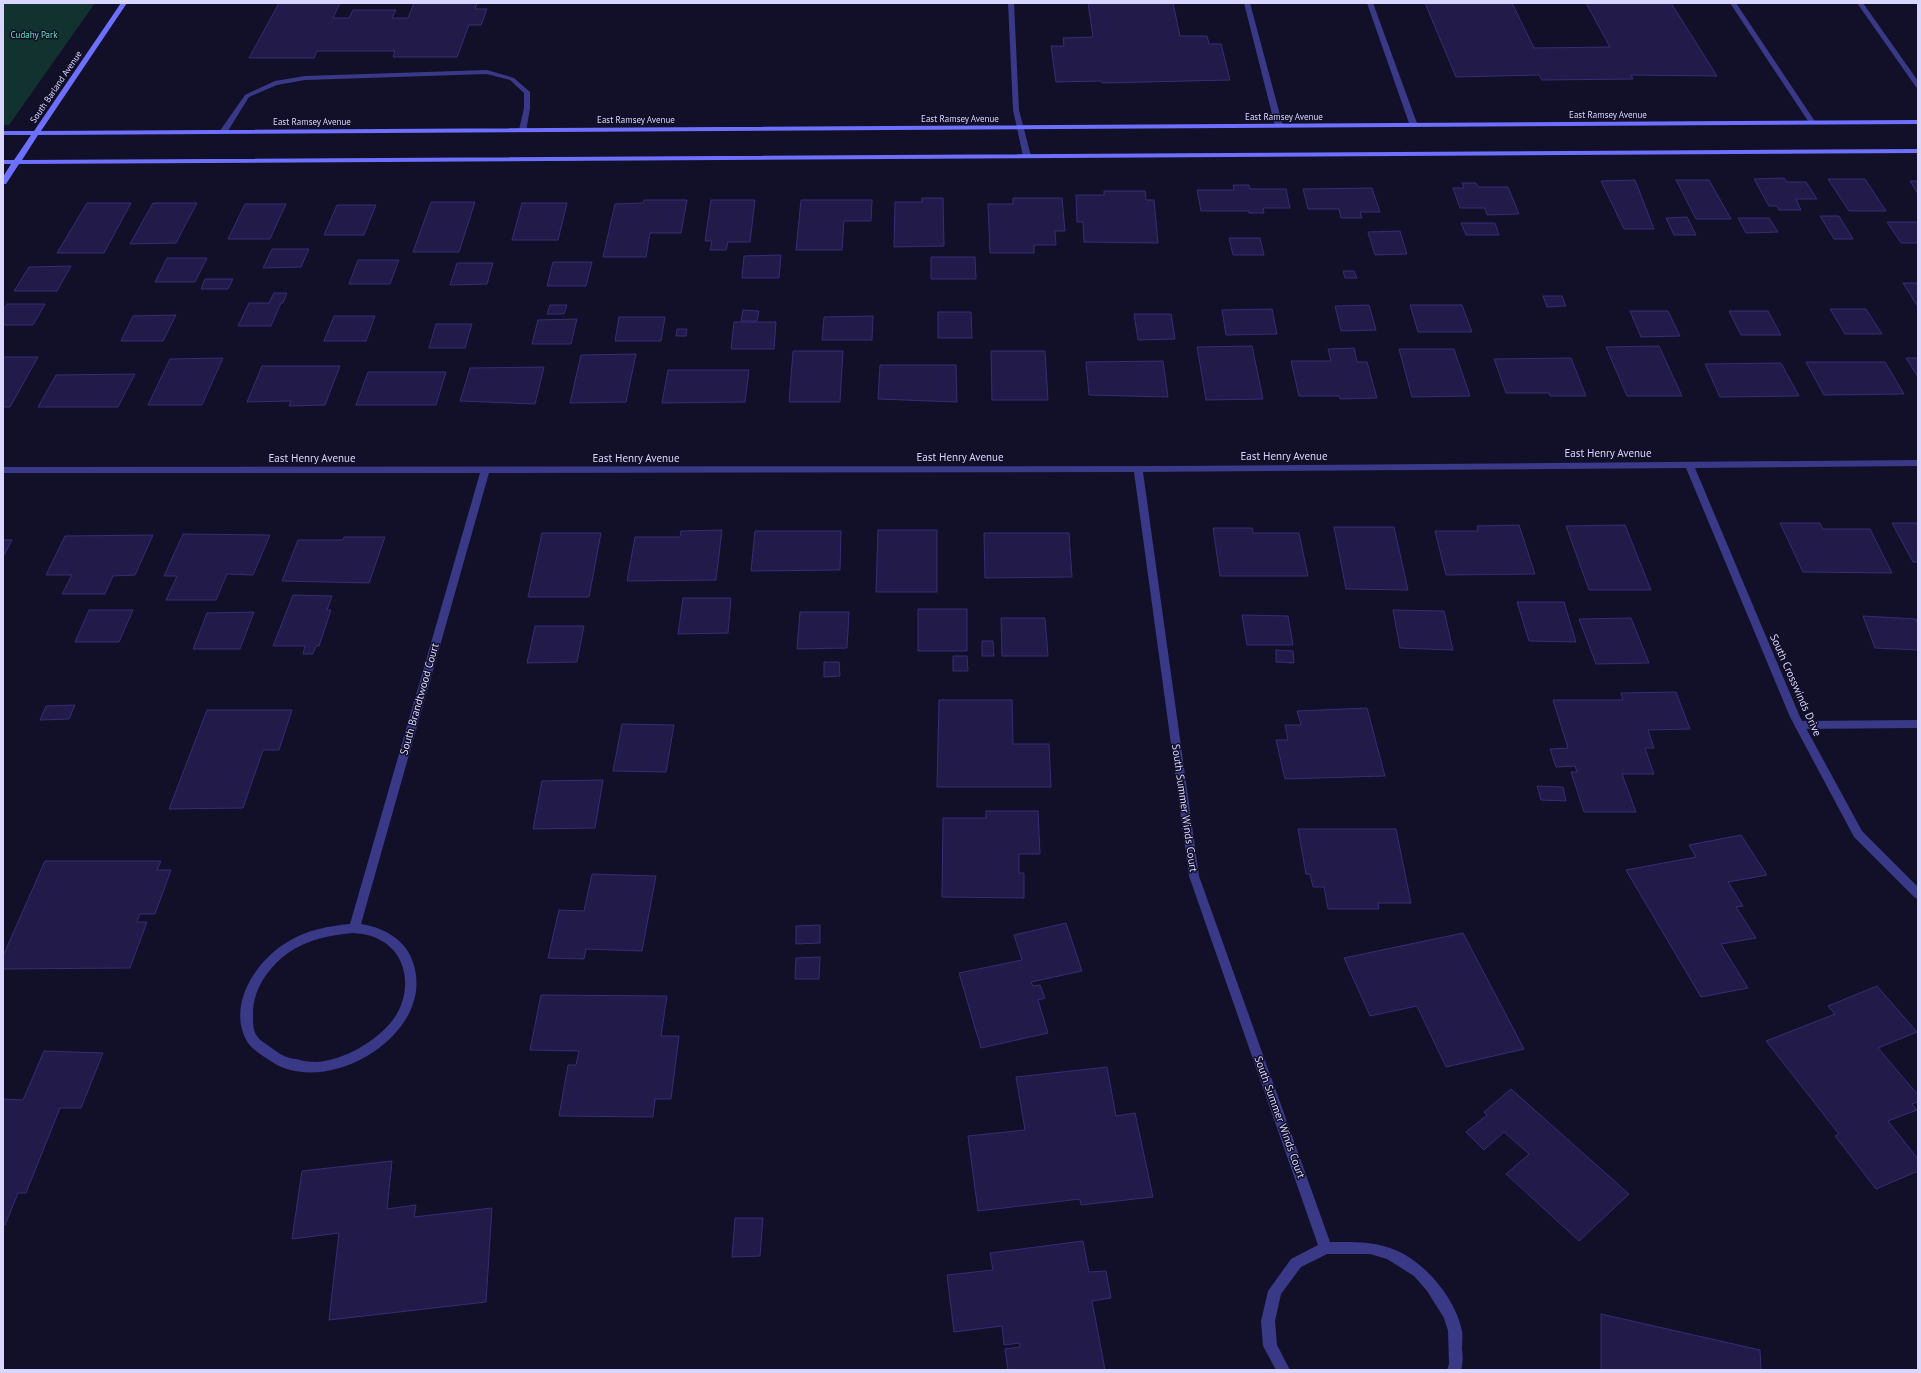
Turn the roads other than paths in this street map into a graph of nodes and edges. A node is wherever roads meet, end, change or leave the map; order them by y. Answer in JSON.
{"nodes":[{"id":1,"x":124,"y":3,"type":"edge"},
{"id":2,"x":1012,"y":3,"type":"edge"},
{"id":3,"x":1247,"y":3,"type":"edge"},
{"id":4,"x":1370,"y":3,"type":"edge"},
{"id":5,"x":1733,"y":3,"type":"edge"},
{"id":6,"x":1860,"y":3,"type":"edge"},
{"id":7,"x":1918,"y":86,"type":"edge"},
{"id":8,"x":1918,"y":122,"type":"edge"},
{"id":9,"x":1812,"y":123,"type":"junction"},
{"id":10,"x":1279,"y":126,"type":"junction"},
{"id":11,"x":1414,"y":126,"type":"junction"},
{"id":12,"x":1020,"y":128,"type":"junction"},
{"id":13,"x":523,"y":130,"type":"junction"},
{"id":14,"x":3,"y":132,"type":"edge"},
{"id":15,"x":36,"y":132,"type":"junction"},
{"id":16,"x":223,"y":132,"type":"junction"},
{"id":17,"x":1918,"y":151,"type":"edge"},
{"id":18,"x":1027,"y":156,"type":"junction"},
{"id":19,"x":3,"y":162,"type":"edge"},
{"id":20,"x":16,"y":162,"type":"junction"},
{"id":21,"x":3,"y":182,"type":"edge"},
{"id":22,"x":1918,"y":463,"type":"edge"},
{"id":23,"x":1689,"y":464,"type":"junction"},
{"id":24,"x":1138,"y":469,"type":"junction"},
{"id":25,"x":3,"y":470,"type":"edge"},
{"id":26,"x":485,"y":470,"type":"junction"},
{"id":27,"x":1918,"y":724,"type":"edge"},
{"id":28,"x":1800,"y":725,"type":"junction"},
{"id":29,"x":1918,"y":894,"type":"edge"},
{"id":30,"x":354,"y":928,"type":"junction"},
{"id":31,"x":1326,"y":1248,"type":"junction"},
{"id":32,"x":1283,"y":1370,"type":"edge"},
{"id":33,"x":1454,"y":1370,"type":"edge"}],
"edges":[{"from":1,"to":15,"type":"street","name":"South Barland Avenue"},
{"from":2,"to":12,"type":"street"},
{"from":3,"to":10,"type":"street"},
{"from":4,"to":11,"type":"street"},
{"from":5,"to":9,"type":"street"},
{"from":6,"to":7,"type":"street"},
{"from":8,"to":9,"type":"street","name":"East Ramsey Avenue"},
{"from":9,"to":11,"type":"street","name":"East Ramsey Avenue"},
{"from":10,"to":11,"type":"street","name":"East Ramsey Avenue"},
{"from":10,"to":12,"type":"street","name":"East Ramsey Avenue"},
{"from":12,"to":13,"type":"street","name":"East Ramsey Avenue"},
{"from":12,"to":18,"type":"street"},
{"from":13,"to":16,"type":"street","name":"East Ramsey Avenue"},
{"from":13,"to":16,"type":"street"},
{"from":14,"to":15,"type":"street","name":"East Ramsey Avenue"},
{"from":15,"to":16,"type":"street","name":"East Ramsey Avenue"},
{"from":15,"to":20,"type":"street","name":"South Barland Avenue"},
{"from":17,"to":18,"type":"street"},
{"from":18,"to":20,"type":"street"},
{"from":19,"to":20,"type":"street"},
{"from":20,"to":21,"type":"street","name":"South Barland Avenue"},
{"from":22,"to":23,"type":"street","name":"East Henry Avenue"},
{"from":23,"to":24,"type":"street","name":"East Henry Avenue"},
{"from":23,"to":28,"type":"street","name":"South Crosswinds Drive"},
{"from":24,"to":26,"type":"street","name":"East Henry Avenue"},
{"from":24,"to":31,"type":"street","name":"South Summer Winds Court"},
{"from":25,"to":26,"type":"street","name":"East Henry Avenue"},
{"from":26,"to":30,"type":"street","name":"South Brandtwood Court"},
{"from":27,"to":28,"type":"street"},
{"from":28,"to":29,"type":"street","name":"South Crosswinds Drive"},
{"from":30,"to":30,"type":"street"},
{"from":31,"to":32,"type":"street"},
{"from":31,"to":33,"type":"street"}]}
